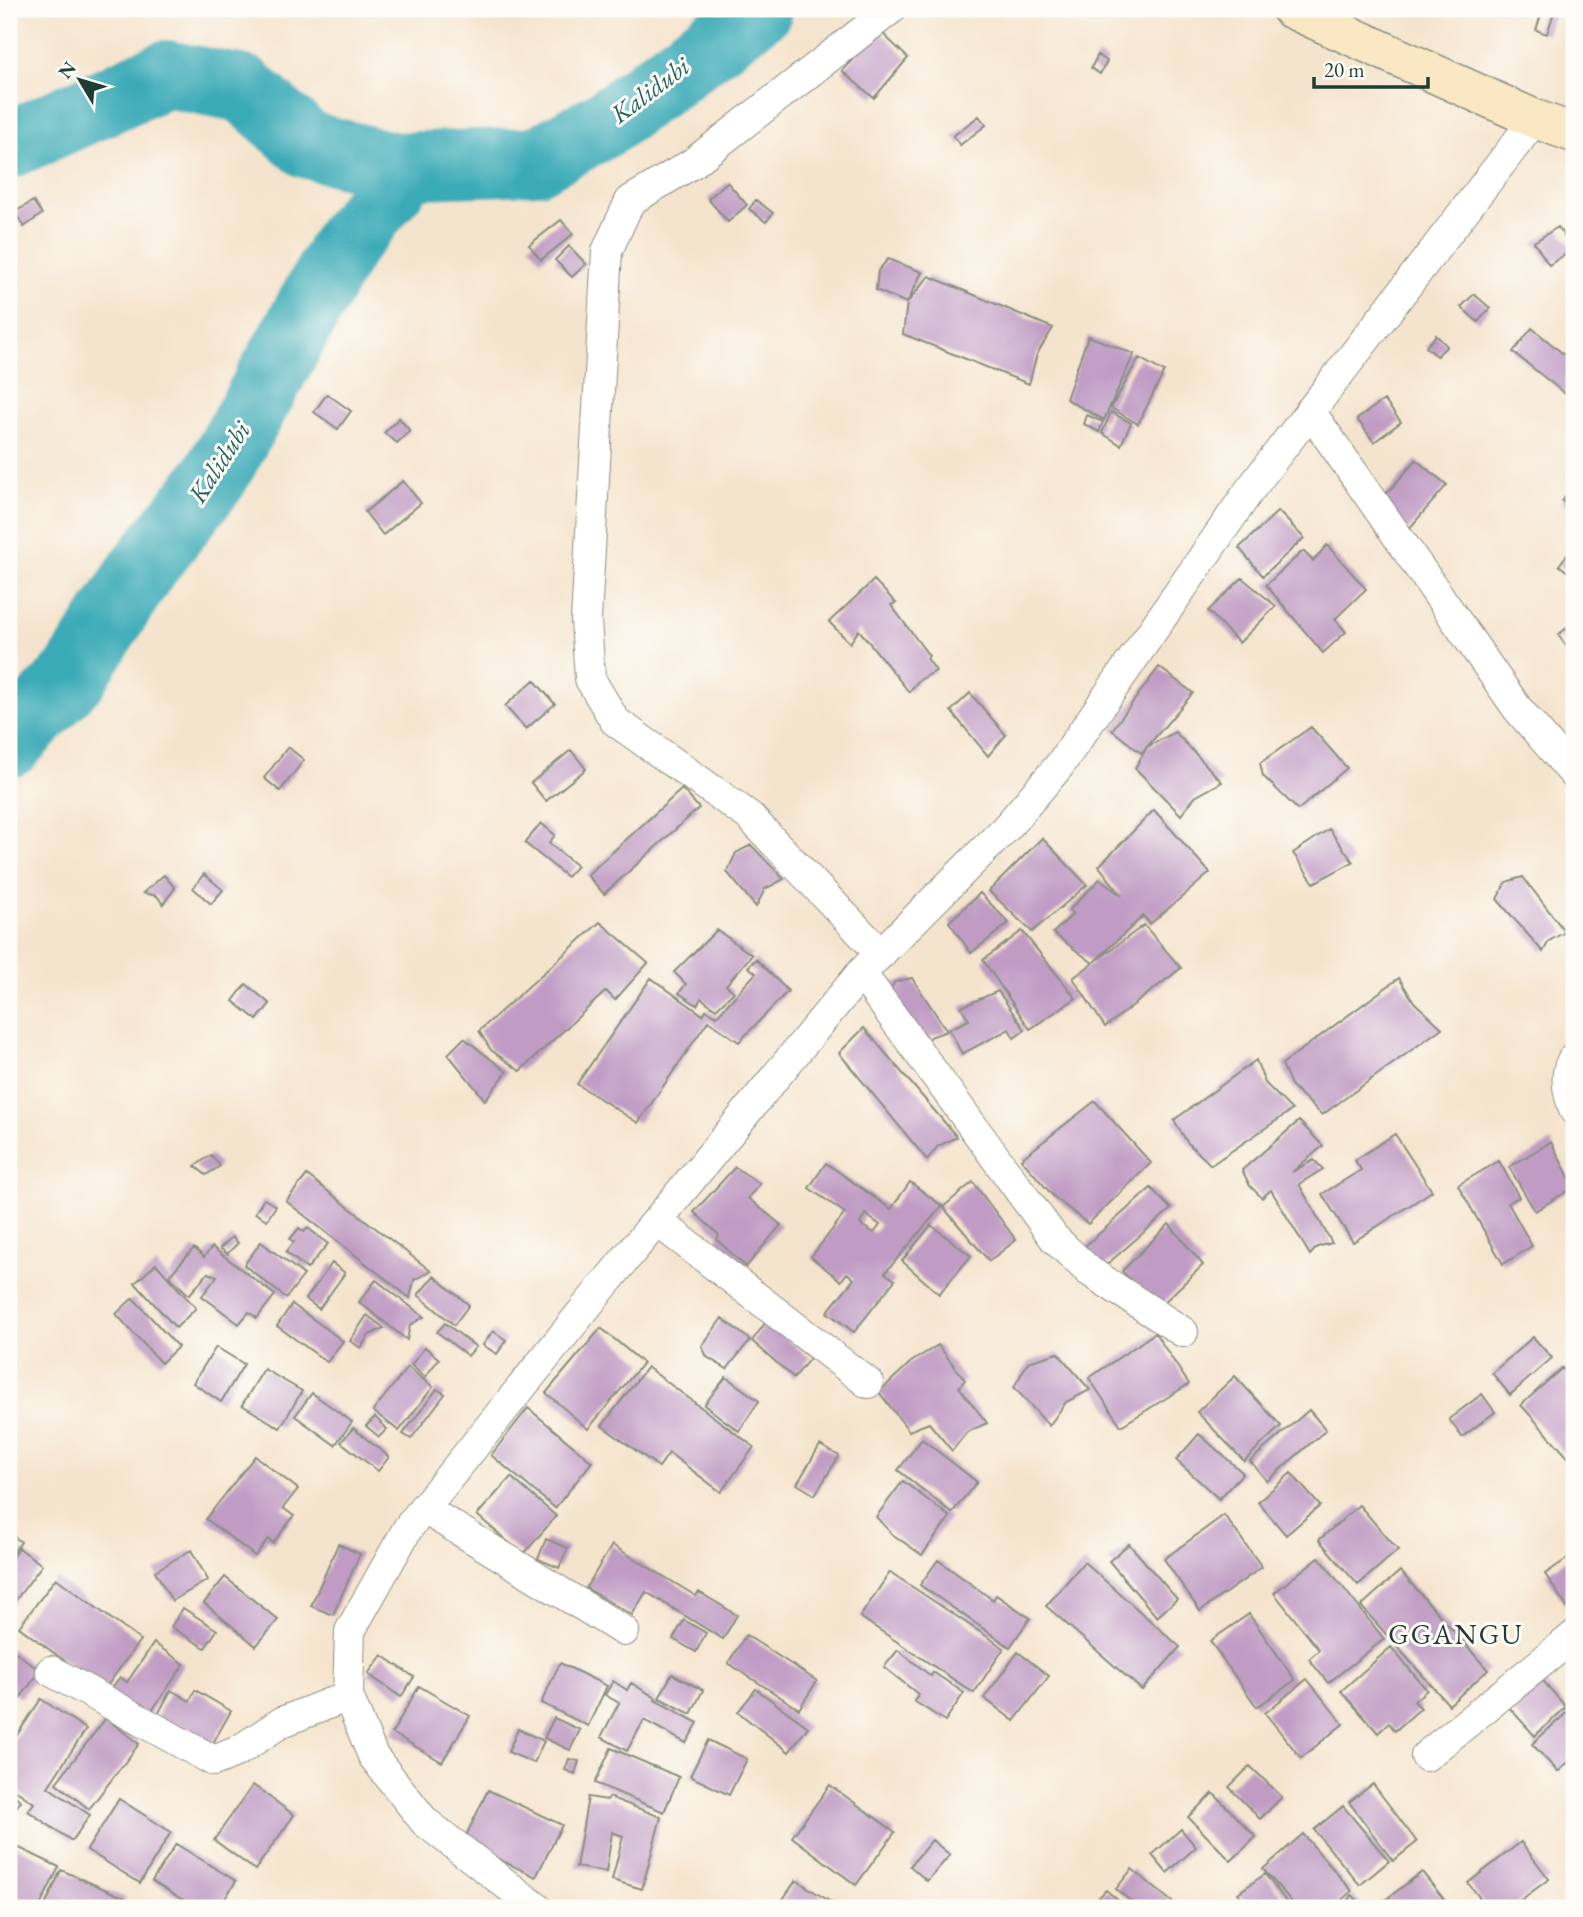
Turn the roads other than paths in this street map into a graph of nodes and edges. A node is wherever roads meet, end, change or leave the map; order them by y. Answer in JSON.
{"nodes":[{"id":1,"x":891,"y":9,"type":"edge"},
{"id":2,"x":1291,"y":9,"type":"edge"},
{"id":3,"x":1535,"y":119,"type":"junction"},
{"id":4,"x":1574,"y":134,"type":"edge"},
{"id":5,"x":1310,"y":411,"type":"junction"},
{"id":6,"x":1574,"y":774,"type":"edge"},
{"id":7,"x":871,"y":963,"type":"junction"},
{"id":8,"x":1574,"y":1057,"type":"edge"},
{"id":9,"x":1574,"y":1110,"type":"edge"},
{"id":10,"x":657,"y":1222,"type":"junction"},
{"id":11,"x":1182,"y":1332,"type":"dead end"},
{"id":12,"x":868,"y":1383,"type":"dead end"},
{"id":13,"x":423,"y":1508,"type":"junction"},
{"id":14,"x":624,"y":1631,"type":"dead end"},
{"id":15,"x":1574,"y":1636,"type":"edge"},
{"id":16,"x":51,"y":1671,"type":"dead end"},
{"id":17,"x":348,"y":1696,"type":"junction"},
{"id":18,"x":1426,"y":1756,"type":"dead end"},
{"id":19,"x":537,"y":1908,"type":"edge"}],
"edges":[{"from":1,"to":7,"type":"street"},
{"from":2,"to":3,"type":"street"},
{"from":3,"to":4,"type":"street"},
{"from":3,"to":5,"type":"street"},
{"from":5,"to":6,"type":"street"},
{"from":5,"to":7,"type":"street"},
{"from":7,"to":10,"type":"street"},
{"from":7,"to":11,"type":"street"},
{"from":8,"to":9,"type":"street"},
{"from":10,"to":12,"type":"street"},
{"from":10,"to":13,"type":"street"},
{"from":13,"to":14,"type":"street"},
{"from":13,"to":17,"type":"street"},
{"from":15,"to":18,"type":"street"},
{"from":16,"to":17,"type":"street"},
{"from":17,"to":19,"type":"street"}]}
